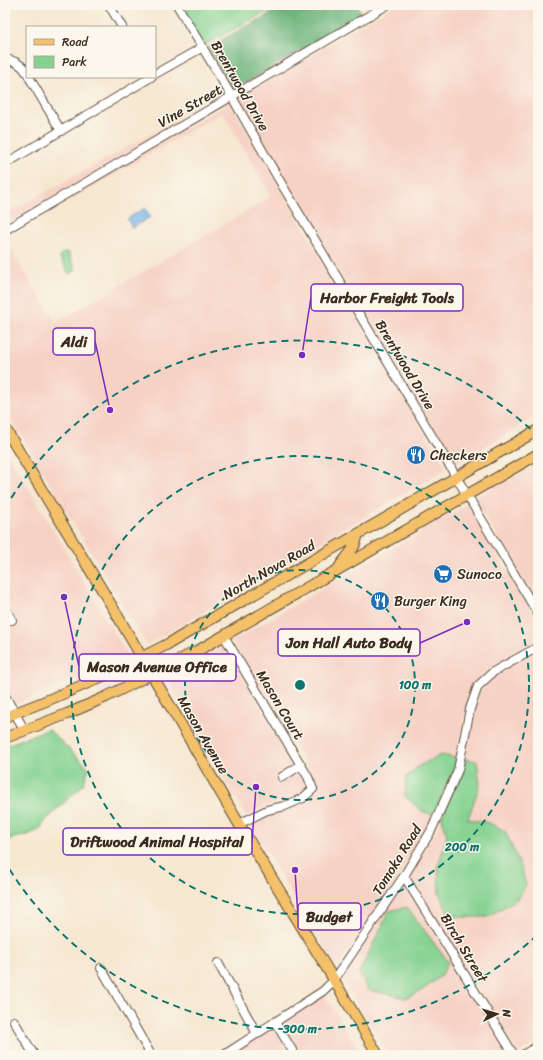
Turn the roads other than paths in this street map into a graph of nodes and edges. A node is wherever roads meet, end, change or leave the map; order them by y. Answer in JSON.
{"nodes":[{"id":1,"x":109,"y":5,"type":"edge"},
{"id":2,"x":177,"y":5,"type":"edge"},
{"id":3,"x":387,"y":5,"type":"edge"},
{"id":4,"x":121,"y":26,"type":"edge"},
{"id":5,"x":203,"y":47,"type":"junction"},
{"id":6,"x":5,"y":59,"type":"edge"},
{"id":7,"x":26,"y":71,"type":"edge"},
{"id":8,"x":156,"y":73,"type":"edge"},
{"id":9,"x":31,"y":78,"type":"edge"},
{"id":10,"x":149,"y":78,"type":"edge"},
{"id":11,"x":232,"y":97,"type":"junction"},
{"id":12,"x":61,"y":131,"type":"junction"},
{"id":13,"x":5,"y":164,"type":"edge"},
{"id":14,"x":5,"y":230,"type":"edge"},
{"id":15,"x":5,"y":428,"type":"edge"},
{"id":16,"x":538,"y":430,"type":"edge"},
{"id":17,"x":538,"y":454,"type":"edge"},
{"id":18,"x":456,"y":478,"type":"junction"},
{"id":19,"x":467,"y":495,"type":"junction"},
{"id":20,"x":357,"y":535,"type":"junction"},
{"id":21,"x":336,"y":570,"type":"junction"},
{"id":22,"x":5,"y":608,"type":"edge"},
{"id":23,"x":538,"y":614,"type":"edge"},
{"id":24,"x":12,"y":620,"type":"dead end"},
{"id":25,"x":224,"y":636,"type":"junction"},
{"id":26,"x":538,"y":647,"type":"edge"},
{"id":27,"x":142,"y":657,"type":"junction"},
{"id":28,"x":152,"y":675,"type":"junction"},
{"id":29,"x":5,"y":696,"type":"edge"},
{"id":30,"x":15,"y":713,"type":"junction"},
{"id":31,"x":5,"y":717,"type":"edge"},
{"id":32,"x":25,"y":731,"type":"junction"},
{"id":33,"x":5,"y":738,"type":"edge"},
{"id":34,"x":301,"y":765,"type":"junction"},
{"id":35,"x":282,"y":776,"type":"dead end"},
{"id":36,"x":239,"y":824,"type":"junction"},
{"id":37,"x":404,"y":876,"type":"junction"},
{"id":38,"x":218,"y":963,"type":"dead end"},
{"id":39,"x":101,"y":968,"type":"dead end"},
{"id":40,"x":334,"y":980,"type":"junction"},
{"id":41,"x":14,"y":1021,"type":"dead end"},
{"id":42,"x":275,"y":1022,"type":"junction"},
{"id":43,"x":257,"y":1034,"type":"junction"},
{"id":44,"x":538,"y":1046,"type":"edge"},
{"id":45,"x":34,"y":1055,"type":"edge"},
{"id":46,"x":151,"y":1055,"type":"edge"},
{"id":47,"x":224,"y":1055,"type":"edge"},
{"id":48,"x":295,"y":1055,"type":"edge"},
{"id":49,"x":378,"y":1055,"type":"edge"},
{"id":50,"x":514,"y":1055,"type":"edge"},
{"id":51,"x":523,"y":1055,"type":"edge"}],
"edges":[{"from":1,"to":4,"type":"street"},
{"from":2,"to":5,"type":"street","name":"Brentwood Drive"},
{"from":3,"to":11,"type":"street","name":"Vine Street"},
{"from":5,"to":8,"type":"street"},
{"from":5,"to":11,"type":"street","name":"Brentwood Drive"},
{"from":6,"to":7,"type":"street"},
{"from":9,"to":12,"type":"street"},
{"from":10,"to":12,"type":"street"},
{"from":11,"to":14,"type":"street","name":"Vine Street"},
{"from":11,"to":18,"type":"street","name":"Brentwood Drive"},
{"from":12,"to":13,"type":"street"},
{"from":15,"to":27,"type":"main road","name":"Mason Avenue"},
{"from":16,"to":18,"type":"main road","name":"North Nova Road"},
{"from":17,"to":19,"type":"main road"},
{"from":18,"to":19,"type":"street","name":"Brentwood Drive"},
{"from":18,"to":20,"type":"main road","name":"North Nova Road"},
{"from":19,"to":21,"type":"main road"},
{"from":19,"to":23,"type":"street","name":"Brentwood Drive"},
{"from":20,"to":21,"type":"main road"},
{"from":20,"to":27,"type":"main road","name":"North Nova Road"},
{"from":21,"to":25,"type":"main road"},
{"from":22,"to":24,"type":"street"},
{"from":25,"to":28,"type":"main road"},
{"from":25,"to":34,"type":"street","name":"Mason Court"},
{"from":26,"to":37,"type":"street","name":"Tomoka Road"},
{"from":27,"to":28,"type":"main road","name":"Mason Avenue"},
{"from":27,"to":30,"type":"main road","name":"North Nova Road"},
{"from":28,"to":32,"type":"main road"},
{"from":28,"to":36,"type":"main road","name":"Mason Avenue"},
{"from":29,"to":30,"type":"street"},
{"from":30,"to":31,"type":"main road","name":"North Nova Road"},
{"from":30,"to":32,"type":"street"},
{"from":32,"to":33,"type":"main road"},
{"from":34,"to":35,"type":"street"},
{"from":34,"to":36,"type":"street","name":"Mason Court"},
{"from":36,"to":40,"type":"main road","name":"Mason Avenue"},
{"from":37,"to":40,"type":"street","name":"Tomoka Road"},
{"from":37,"to":50,"type":"street","name":"Birch Street"},
{"from":38,"to":43,"type":"street"},
{"from":39,"to":46,"type":"street"},
{"from":40,"to":42,"type":"street","name":"Tomoka Road"},
{"from":40,"to":49,"type":"main road","name":"Mason Avenue"},
{"from":41,"to":45,"type":"street"},
{"from":42,"to":43,"type":"street","name":"Tomoka Road"},
{"from":42,"to":48,"type":"street"},
{"from":43,"to":47,"type":"street","name":"Tomoka Road"},
{"from":44,"to":51,"type":"street"}]}
